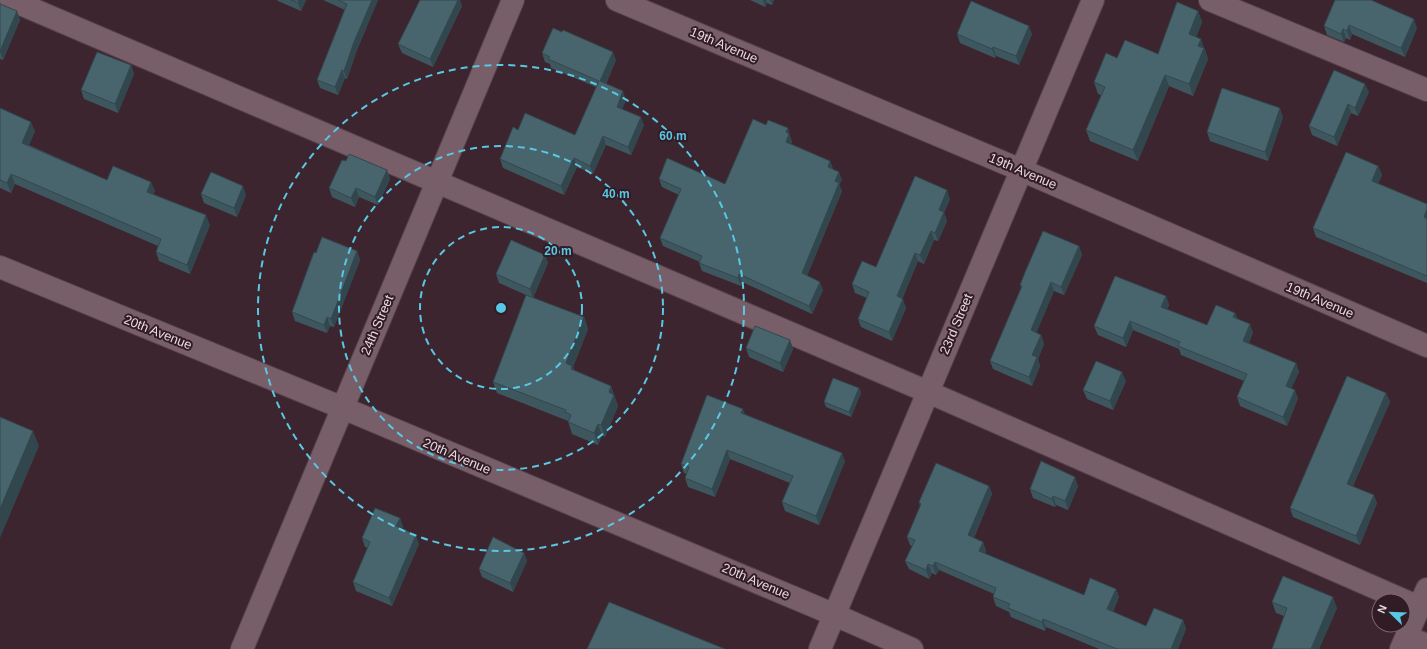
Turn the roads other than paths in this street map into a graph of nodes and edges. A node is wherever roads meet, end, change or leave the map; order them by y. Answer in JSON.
{"nodes":[{"id":1,"x":11,"y":0,"type":"edge"},
{"id":2,"x":513,"y":0,"type":"edge"},
{"id":3,"x":617,"y":0,"type":"edge"},
{"id":4,"x":1094,"y":0,"type":"edge"},
{"id":5,"x":1210,"y":0,"type":"edge"},
{"id":6,"x":1427,"y":90,"type":"edge"},
{"id":7,"x":1020,"y":170,"type":"junction"},
{"id":8,"x":437,"y":182,"type":"junction"},
{"id":9,"x":0,"y":267,"type":"edge"},
{"id":10,"x":1427,"y":346,"type":"edge"},
{"id":11,"x":928,"y":392,"type":"junction"},
{"id":12,"x":343,"y":408,"type":"junction"},
{"id":13,"x":1423,"y":598,"type":"edge"},
{"id":14,"x":835,"y":615,"type":"junction"},
{"id":15,"x":1404,"y":643,"type":"edge"},
{"id":16,"x":1427,"y":645,"type":"edge"},
{"id":17,"x":242,"y":649,"type":"edge"},
{"id":18,"x":820,"y":649,"type":"edge"},
{"id":19,"x":912,"y":649,"type":"edge"}],
"edges":[{"from":1,"to":8,"type":"street"},
{"from":2,"to":8,"type":"street","name":"24th Street"},
{"from":3,"to":7,"type":"street","name":"19th Avenue"},
{"from":4,"to":7,"type":"street","name":"23rd Street"},
{"from":5,"to":6,"type":"street"},
{"from":7,"to":10,"type":"street","name":"19th Avenue"},
{"from":7,"to":11,"type":"street","name":"23rd Street"},
{"from":8,"to":11,"type":"street"},
{"from":8,"to":12,"type":"street","name":"24th Street"},
{"from":9,"to":12,"type":"street","name":"20th Avenue"},
{"from":11,"to":13,"type":"street"},
{"from":11,"to":14,"type":"street","name":"23rd Street"},
{"from":12,"to":14,"type":"street","name":"20th Avenue"},
{"from":12,"to":17,"type":"street","name":"24th Street"},
{"from":13,"to":15,"type":"street"},
{"from":14,"to":18,"type":"street","name":"23rd Street"},
{"from":14,"to":19,"type":"street","name":"20th Avenue"},
{"from":15,"to":16,"type":"street"}]}
